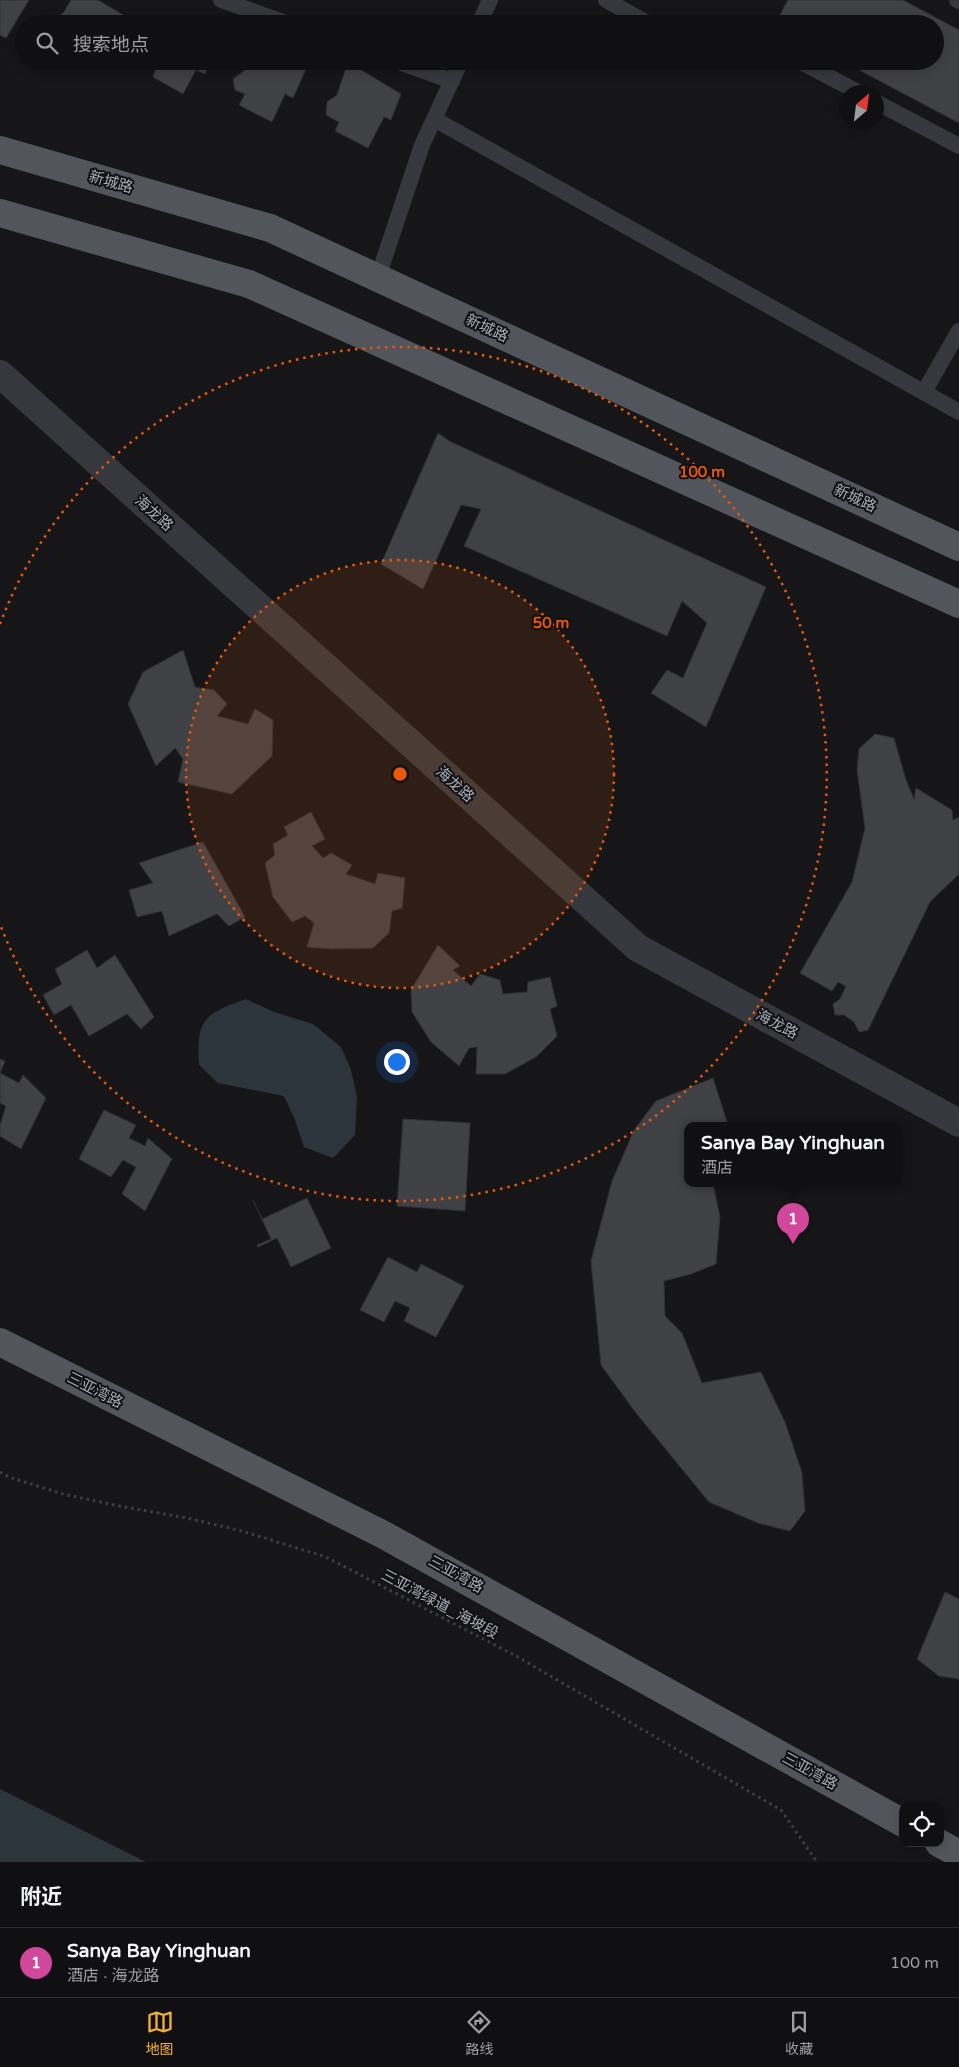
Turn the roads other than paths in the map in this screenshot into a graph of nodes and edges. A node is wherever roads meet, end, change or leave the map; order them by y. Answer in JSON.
{"nodes":[{"id":1,"x":221,"y":0,"type":"edge"},
{"id":2,"x":490,"y":0,"type":"edge"},
{"id":3,"x":606,"y":0,"type":"edge"},
{"id":4,"x":264,"y":15,"type":"edge"},
{"id":5,"x":483,"y":15,"type":"edge"},
{"id":6,"x":633,"y":15,"type":"edge"},
{"id":7,"x":421,"y":70,"type":"edge"},
{"id":8,"x":457,"y":70,"type":"edge"},
{"id":9,"x":817,"y":70,"type":"edge"},
{"id":10,"x":452,"y":81,"type":"junction"},
{"id":11,"x":845,"y":85,"type":"edge"},
{"id":12,"x":884,"y":106,"type":"edge"},
{"id":13,"x":434,"y":119,"type":"junction"},
{"id":14,"x":959,"y":146,"type":"edge"},
{"id":15,"x":0,"y":150,"type":"edge"},
{"id":16,"x":0,"y":213,"type":"edge"},
{"id":17,"x":378,"y":277,"type":"junction"},
{"id":18,"x":959,"y":331,"type":"edge"},
{"id":19,"x":0,"y":374,"type":"edge"},
{"id":20,"x":924,"y":392,"type":"junction"},
{"id":21,"x":959,"y":412,"type":"edge"},
{"id":22,"x":957,"y":541,"type":"edge"},
{"id":23,"x":959,"y":604,"type":"edge"},
{"id":24,"x":959,"y":1122,"type":"edge"},
{"id":25,"x":0,"y":1342,"type":"edge"},
{"id":26,"x":899,"y":1821,"type":"edge"},
{"id":27,"x":944,"y":1846,"type":"edge"},
{"id":28,"x":959,"y":1854,"type":"edge"}],
"edges":[{"from":1,"to":4,"type":"lane"},
{"from":2,"to":5,"type":"lane"},
{"from":3,"to":6,"type":"lane"},
{"from":7,"to":10,"type":"lane"},
{"from":8,"to":10,"type":"lane"},
{"from":9,"to":11,"type":"lane"},
{"from":10,"to":13,"type":"lane"},
{"from":12,"to":14,"type":"lane"},
{"from":13,"to":17,"type":"lane"},
{"from":13,"to":20,"type":"lane"},
{"from":15,"to":17,"type":"main road","name":"新城路"},
{"from":16,"to":23,"type":"main road"},
{"from":17,"to":22,"type":"main road","name":"新城路"},
{"from":18,"to":20,"type":"lane"},
{"from":19,"to":24,"type":"street","name":"海龙路"},
{"from":20,"to":21,"type":"lane"},
{"from":25,"to":26,"type":"main road","name":"三亚湾路"},
{"from":27,"to":28,"type":"main road"}]}
